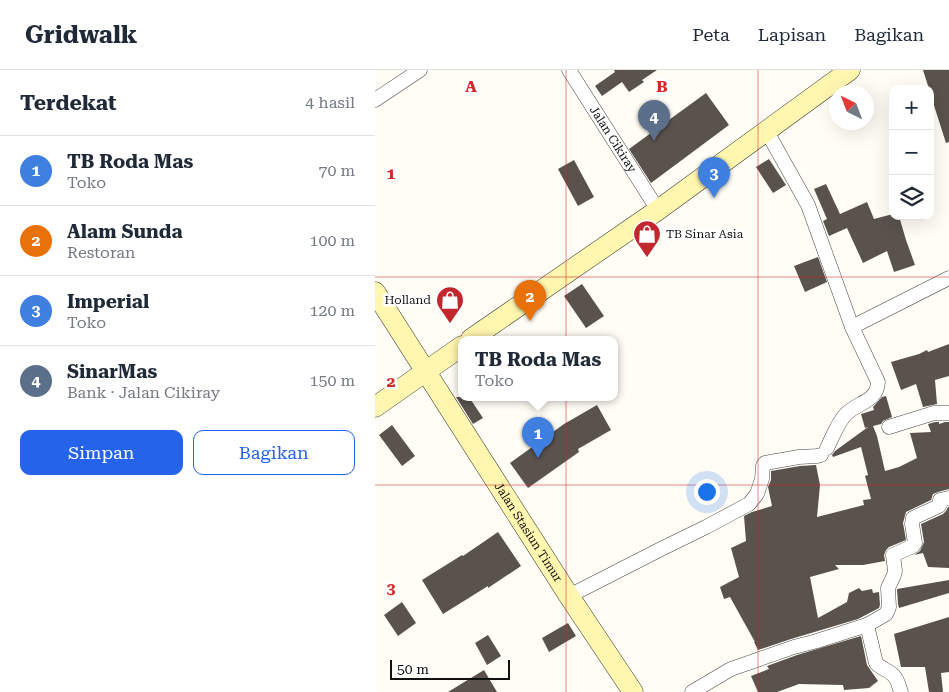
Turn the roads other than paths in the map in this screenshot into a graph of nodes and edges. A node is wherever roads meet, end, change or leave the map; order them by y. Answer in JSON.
{"nodes":[{"id":1,"x":420,"y":70,"type":"edge"},
{"id":2,"x":569,"y":70,"type":"edge"},
{"id":3,"x":849,"y":70,"type":"edge"},
{"id":4,"x":375,"y":100,"type":"edge"},
{"id":5,"x":767,"y":130,"type":"junction"},
{"id":6,"x":659,"y":210,"type":"junction"},
{"id":7,"x":949,"y":278,"type":"edge"},
{"id":8,"x":375,"y":292,"type":"edge"},
{"id":9,"x":852,"y":327,"type":"junction"},
{"id":10,"x":475,"y":336,"type":"edge"},
{"id":11,"x":458,"y":349,"type":"edge"},
{"id":12,"x":425,"y":371,"type":"junction"},
{"id":13,"x":375,"y":407,"type":"edge"},
{"id":14,"x":949,"y":413,"type":"edge"},
{"id":15,"x":889,"y":427,"type":"dead end"},
{"id":16,"x":949,"y":498,"type":"edge"},
{"id":17,"x":569,"y":596,"type":"junction"},
{"id":18,"x":867,"y":625,"type":"junction"},
{"id":19,"x":633,"y":692,"type":"edge"},
{"id":20,"x":692,"y":692,"type":"edge"},
{"id":21,"x":901,"y":692,"type":"edge"}],
"edges":[{"from":1,"to":4,"type":"street"},
{"from":2,"to":6,"type":"street","name":"Jalan Cikiray"},
{"from":3,"to":5,"type":"main road"},
{"from":5,"to":6,"type":"main road"},
{"from":5,"to":9,"type":"street"},
{"from":6,"to":10,"type":"main road"},
{"from":7,"to":9,"type":"street"},
{"from":8,"to":12,"type":"main road","name":"Jalan Stasiun Timur"},
{"from":9,"to":17,"type":"street"},
{"from":11,"to":12,"type":"main road"},
{"from":12,"to":13,"type":"main road"},
{"from":12,"to":17,"type":"main road","name":"Jalan Stasiun Timur"},
{"from":14,"to":15,"type":"street"},
{"from":16,"to":18,"type":"street"},
{"from":17,"to":19,"type":"main road","name":"Jalan Stasiun Timur"},
{"from":18,"to":20,"type":"street"},
{"from":18,"to":21,"type":"street"}]}
